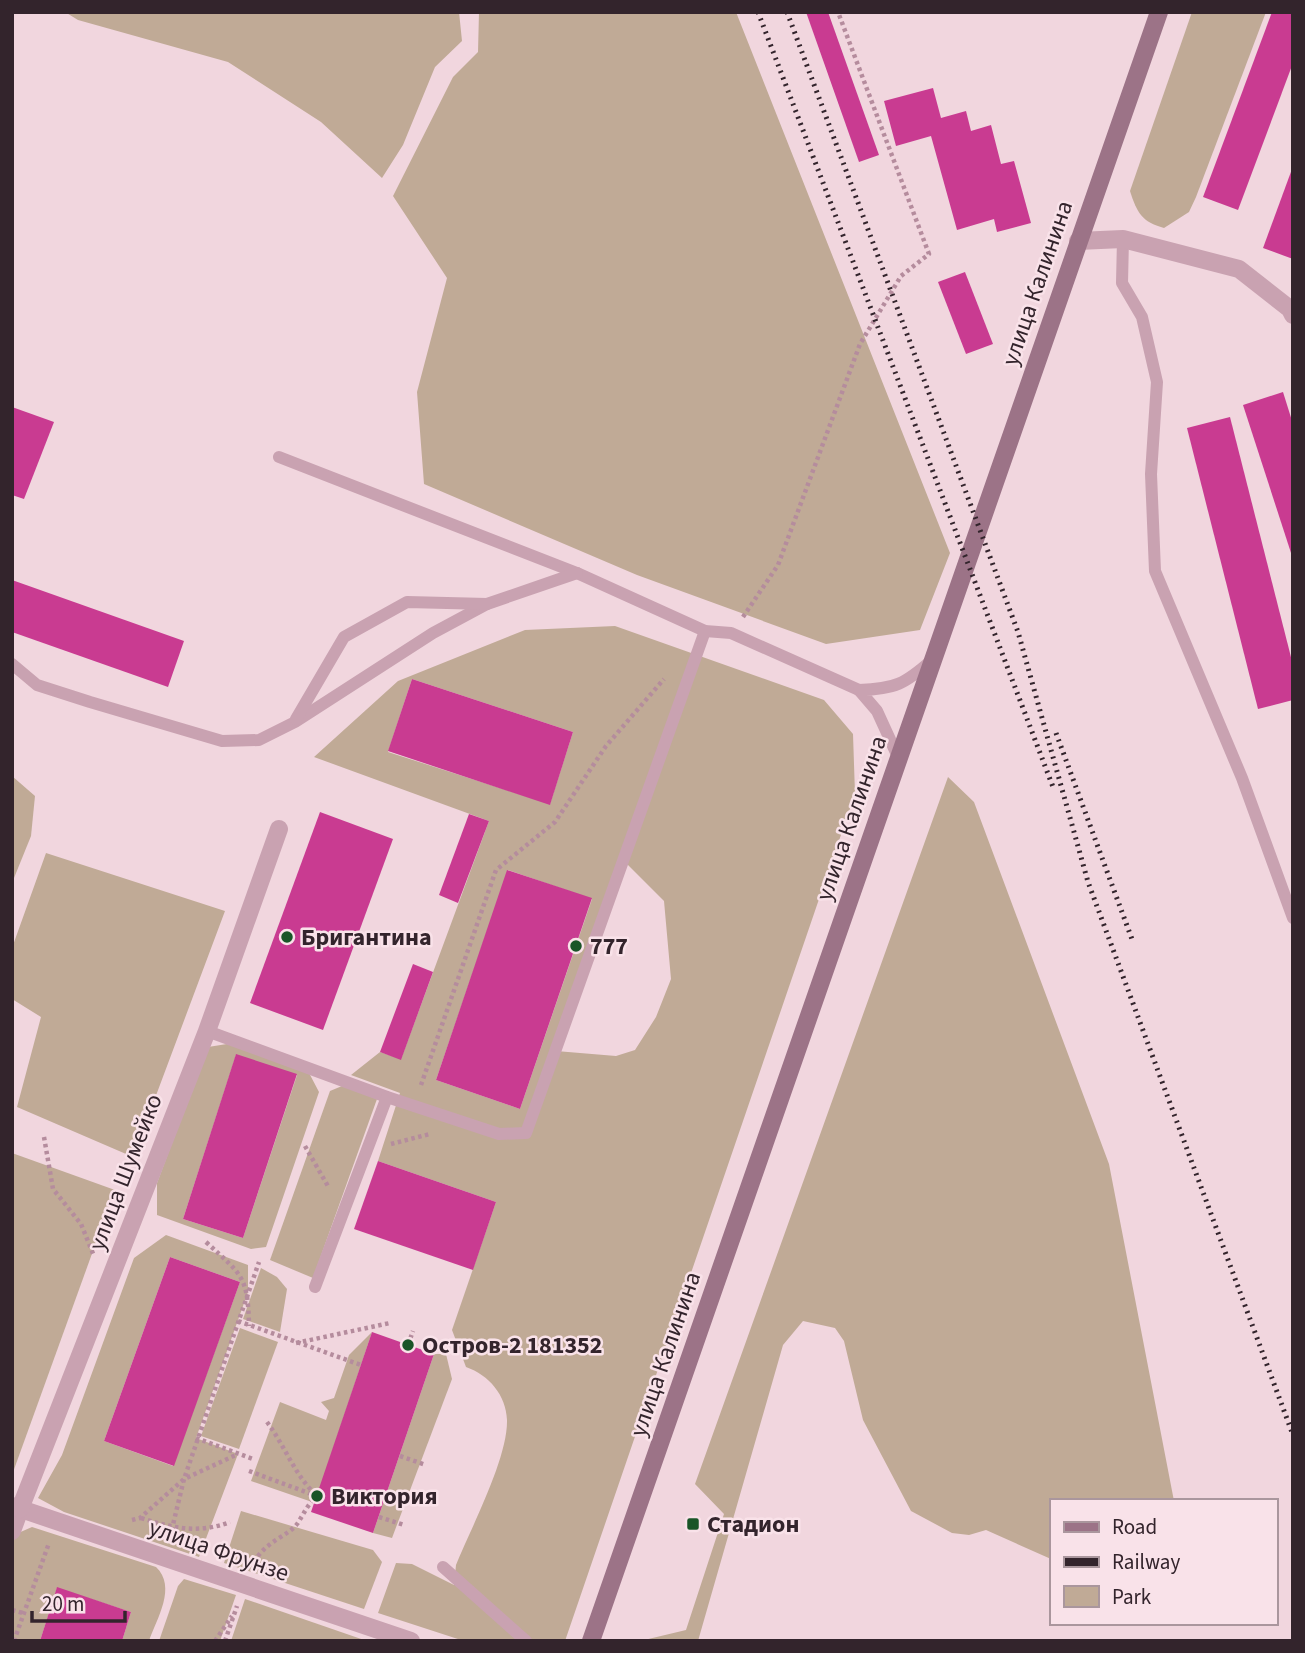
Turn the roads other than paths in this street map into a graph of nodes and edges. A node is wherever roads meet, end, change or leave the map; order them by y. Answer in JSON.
{"nodes":[{"id":1,"x":1159,"y":12,"type":"edge"},
{"id":2,"x":1123,"y":239,"type":"junction"},
{"id":3,"x":1077,"y":241,"type":"junction"},
{"id":4,"x":1293,"y":314,"type":"edge"},
{"id":5,"x":279,"y":457,"type":"dead end"},
{"id":6,"x":577,"y":573,"type":"junction"},
{"id":7,"x":488,"y":604,"type":"junction"},
{"id":8,"x":705,"y":631,"type":"junction"},
{"id":9,"x":932,"y":659,"type":"junction"},
{"id":10,"x":12,"y":664,"type":"edge"},
{"id":11,"x":859,"y":690,"type":"junction"},
{"id":12,"x":295,"y":722,"type":"junction"},
{"id":13,"x":898,"y":757,"type":"junction"},
{"id":14,"x":279,"y":829,"type":"dead end"},
{"id":15,"x":1293,"y":918,"type":"edge"},
{"id":16,"x":207,"y":1031,"type":"junction"},
{"id":17,"x":387,"y":1097,"type":"junction"},
{"id":18,"x":315,"y":1287,"type":"dead end"},
{"id":19,"x":17,"y":1511,"type":"edge"},
{"id":20,"x":443,"y":1567,"type":"dead end"},
{"id":21,"x":411,"y":1641,"type":"edge"},
{"id":22,"x":526,"y":1641,"type":"edge"},
{"id":23,"x":592,"y":1641,"type":"edge"}],
"edges":[{"from":1,"to":3,"type":"main road","name":"улица Калинина"},
{"from":2,"to":3,"type":"street"},
{"from":2,"to":4,"type":"street"},
{"from":2,"to":15,"type":"lane"},
{"from":3,"to":9,"type":"main road","name":"улица Калинина"},
{"from":5,"to":6,"type":"lane"},
{"from":6,"to":7,"type":"lane"},
{"from":6,"to":8,"type":"lane"},
{"from":7,"to":12,"type":"lane"},
{"from":7,"to":12,"type":"lane"},
{"from":8,"to":11,"type":"lane"},
{"from":8,"to":17,"type":"lane"},
{"from":9,"to":11,"type":"lane"},
{"from":9,"to":13,"type":"main road","name":"улица Калинина"},
{"from":10,"to":12,"type":"lane"},
{"from":11,"to":13,"type":"lane"},
{"from":13,"to":23,"type":"main road","name":"улица Калинина"},
{"from":14,"to":16,"type":"street","name":"улица Шумейко"},
{"from":16,"to":17,"type":"lane"},
{"from":16,"to":19,"type":"street","name":"улица Шумейко"},
{"from":17,"to":18,"type":"lane"},
{"from":19,"to":21,"type":"street","name":"улица Фрунзе"},
{"from":20,"to":22,"type":"lane"}]}
